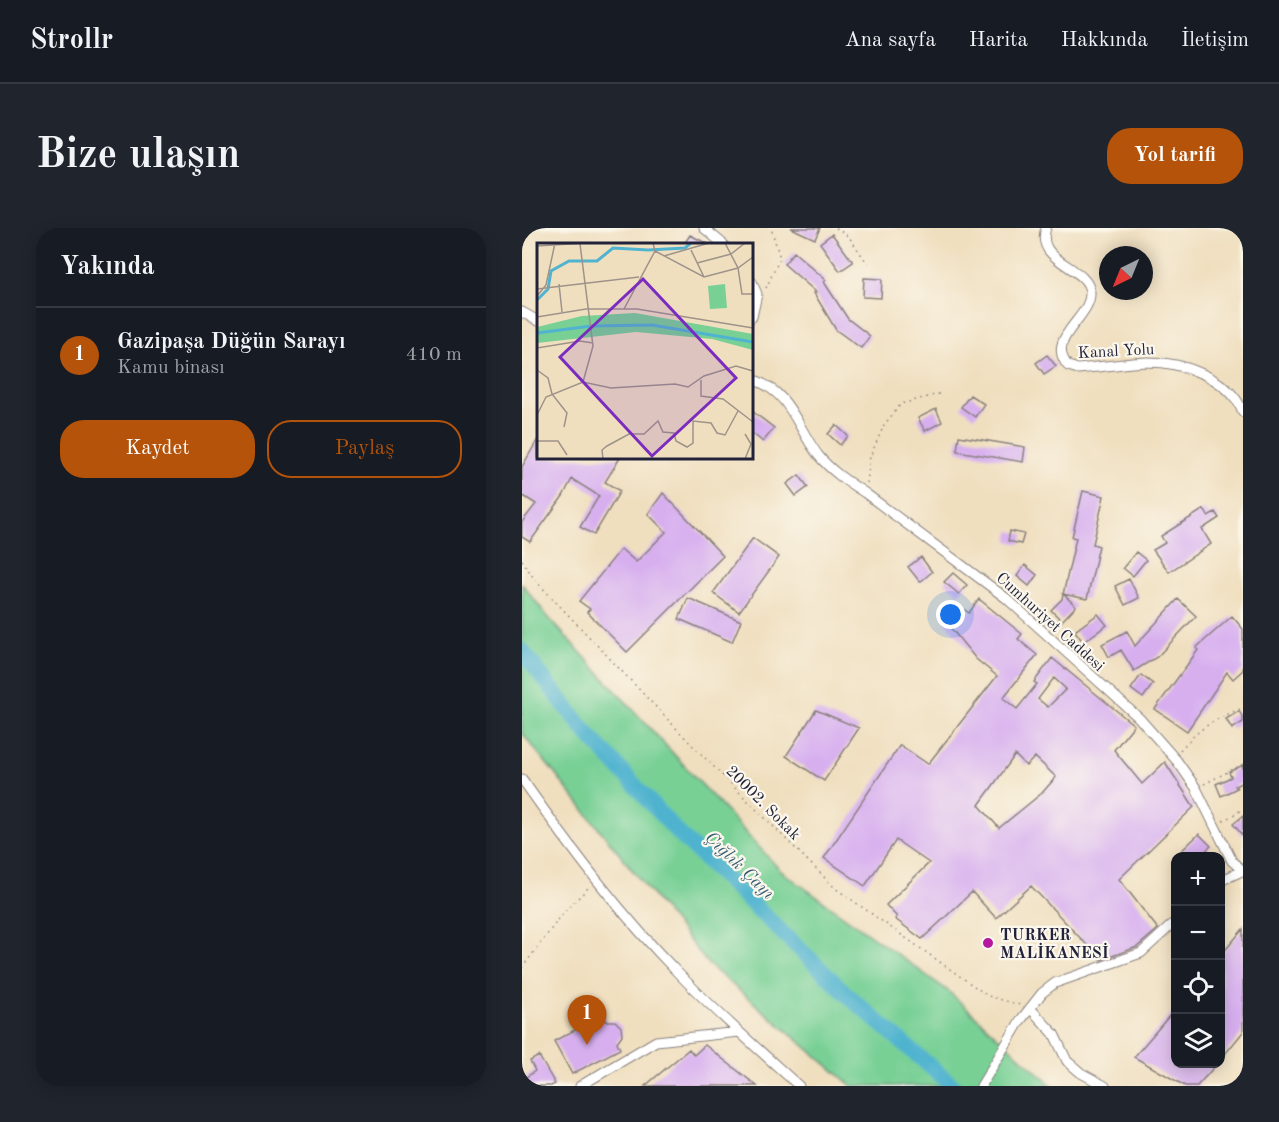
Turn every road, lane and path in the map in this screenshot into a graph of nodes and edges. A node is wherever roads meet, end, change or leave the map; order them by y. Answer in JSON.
{"nodes":[{"id":1,"x":704,"y":228,"type":"edge"},
{"id":2,"x":771,"y":228,"type":"edge"},
{"id":3,"x":836,"y":228,"type":"edge"},
{"id":4,"x":1046,"y":228,"type":"edge"},
{"id":5,"x":722,"y":243,"type":"edge"},
{"id":6,"x":868,"y":264,"type":"dead end"},
{"id":7,"x":753,"y":284,"type":"edge"},
{"id":8,"x":764,"y":292,"type":"dead end"},
{"id":9,"x":522,"y":312,"type":"edge"},
{"id":10,"x":753,"y":312,"type":"edge"},
{"id":11,"x":537,"y":320,"type":"edge"},
{"id":12,"x":753,"y":379,"type":"edge"},
{"id":13,"x":942,"y":393,"type":"dead end"},
{"id":14,"x":1243,"y":412,"type":"edge"},
{"id":15,"x":865,"y":492,"type":"junction"},
{"id":16,"x":522,"y":560,"type":"edge"},
{"id":17,"x":1243,"y":708,"type":"edge"},
{"id":18,"x":1173,"y":757,"type":"junction"},
{"id":19,"x":1243,"y":764,"type":"edge"},
{"id":20,"x":522,"y":779,"type":"edge"},
{"id":21,"x":1196,"y":788,"type":"junction"},
{"id":22,"x":1243,"y":809,"type":"edge"},
{"id":23,"x":1214,"y":826,"type":"junction"},
{"id":24,"x":1243,"y":871,"type":"edge"},
{"id":25,"x":1225,"y":879,"type":"edge"},
{"id":26,"x":596,"y":880,"type":"junction"},
{"id":27,"x":1171,"y":926,"type":"edge"},
{"id":28,"x":522,"y":968,"type":"edge"},
{"id":29,"x":1030,"y":1008,"type":"junction"},
{"id":30,"x":739,"y":1032,"type":"junction"},
{"id":31,"x":580,"y":1086,"type":"edge"},
{"id":32,"x":799,"y":1086,"type":"edge"},
{"id":33,"x":981,"y":1086,"type":"edge"},
{"id":34,"x":1105,"y":1086,"type":"edge"}],
"edges":[{"from":1,"to":5,"type":"street"},
{"from":2,"to":8,"type":"path"},
{"from":3,"to":6,"type":"path"},
{"from":4,"to":14,"type":"street","name":"Kanal Yolu"},
{"from":7,"to":10,"type":"street"},
{"from":9,"to":11,"type":"street"},
{"from":12,"to":15,"type":"street","name":"Cumhuriyet Caddesi"},
{"from":13,"to":15,"type":"path"},
{"from":15,"to":18,"type":"street","name":"Cumhuriyet Caddesi"},
{"from":16,"to":29,"type":"path","name":"20002. Sokak"},
{"from":17,"to":18,"type":"path"},
{"from":18,"to":21,"type":"street","name":"Cumhuriyet Caddesi"},
{"from":19,"to":21,"type":"path"},
{"from":20,"to":26,"type":"street"},
{"from":21,"to":23,"type":"street","name":"Cumhuriyet Caddesi"},
{"from":22,"to":23,"type":"path"},
{"from":23,"to":24,"type":"street","name":"Cumhuriyet Caddesi"},
{"from":24,"to":25,"type":"street"},
{"from":26,"to":28,"type":"path"},
{"from":26,"to":30,"type":"street"},
{"from":27,"to":29,"type":"street"},
{"from":29,"to":33,"type":"street"},
{"from":29,"to":34,"type":"street"},
{"from":30,"to":31,"type":"street"},
{"from":30,"to":32,"type":"street"}]}
